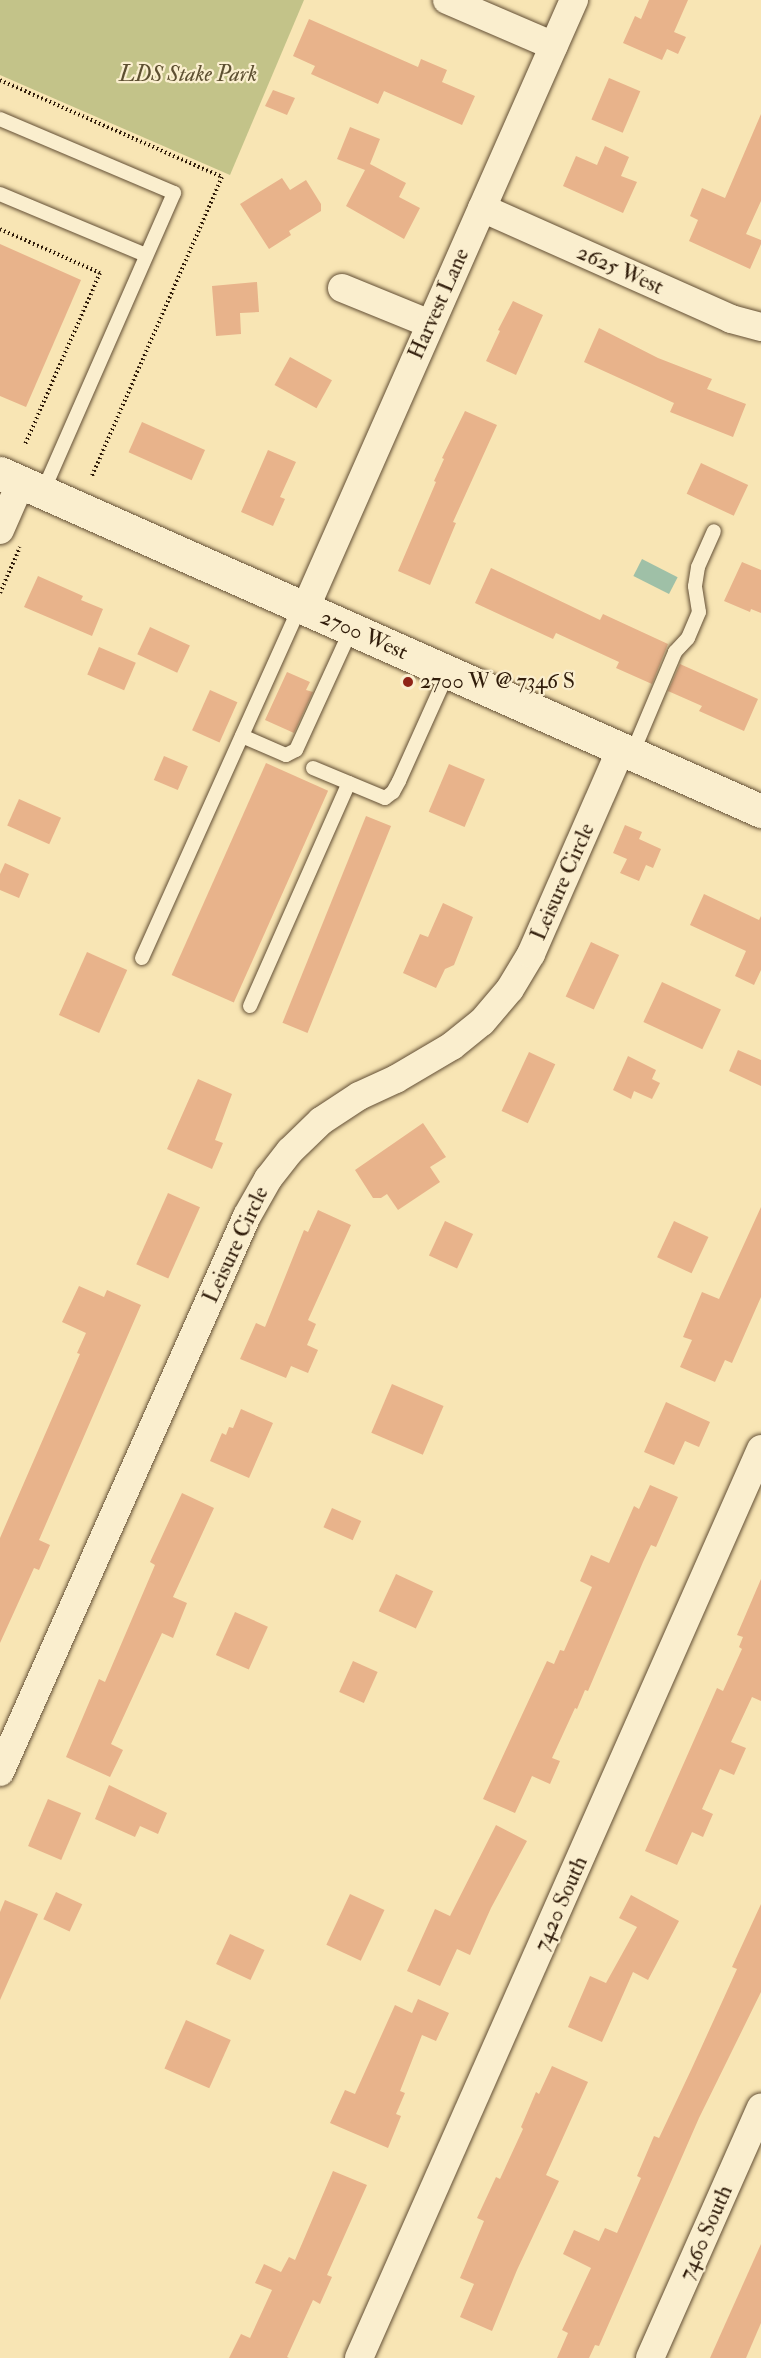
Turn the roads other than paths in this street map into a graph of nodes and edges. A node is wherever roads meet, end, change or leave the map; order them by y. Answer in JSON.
{"nodes":[{"id":1,"x":447,"y":0,"type":"edge"},
{"id":2,"x":574,"y":0,"type":"edge"},
{"id":3,"x":554,"y":46,"type":"junction"},
{"id":4,"x":0,"y":119,"type":"edge"},
{"id":5,"x":0,"y":194,"type":"edge"},
{"id":6,"x":482,"y":208,"type":"junction"},
{"id":7,"x":147,"y":255,"type":"junction"},
{"id":8,"x":342,"y":288,"type":"dead end"},
{"id":9,"x":430,"y":324,"type":"junction"},
{"id":10,"x":761,"y":327,"type":"edge"},
{"id":11,"x":21,"y":482,"type":"edge"},
{"id":12,"x":714,"y":531,"type":"dead end"},
{"id":13,"x":11,"y":536,"type":"edge"},
{"id":14,"x":303,"y":608,"type":"junction"},
{"id":15,"x":351,"y":630,"type":"junction"},
{"id":16,"x":448,"y":672,"type":"junction"},
{"id":17,"x":242,"y":736,"type":"junction"},
{"id":18,"x":627,"y":752,"type":"junction"},
{"id":19,"x":313,"y":768,"type":"dead end"},
{"id":20,"x":349,"y":783,"type":"junction"},
{"id":21,"x":761,"y":811,"type":"edge"},
{"id":22,"x":142,"y":958,"type":"dead end"},
{"id":23,"x":250,"y":1006,"type":"dead end"},
{"id":24,"x":761,"y":1449,"type":"edge"},
{"id":25,"x":0,"y":1772,"type":"edge"},
{"id":26,"x":761,"y":2107,"type":"edge"},
{"id":27,"x":359,"y":2358,"type":"edge"},
{"id":28,"x":650,"y":2358,"type":"edge"}],
"edges":[{"from":1,"to":3,"type":"street"},
{"from":2,"to":3,"type":"street","name":"Harvest Lane"},
{"from":3,"to":6,"type":"street","name":"Harvest Lane"},
{"from":4,"to":7,"type":"lane"},
{"from":5,"to":7,"type":"lane"},
{"from":6,"to":9,"type":"street","name":"Harvest Lane"},
{"from":6,"to":10,"type":"street","name":"2625 West"},
{"from":7,"to":11,"type":"lane"},
{"from":8,"to":9,"type":"street"},
{"from":9,"to":14,"type":"street","name":"Harvest Lane"},
{"from":11,"to":13,"type":"street"},
{"from":11,"to":14,"type":"main road","name":"2700 West"},
{"from":12,"to":18,"type":"lane"},
{"from":14,"to":15,"type":"main road","name":"2700 West"},
{"from":14,"to":17,"type":"lane"},
{"from":15,"to":16,"type":"main road","name":"2700 West"},
{"from":15,"to":17,"type":"lane"},
{"from":16,"to":18,"type":"main road","name":"2700 West"},
{"from":16,"to":20,"type":"lane"},
{"from":17,"to":22,"type":"lane"},
{"from":18,"to":21,"type":"main road","name":"2700 West"},
{"from":18,"to":25,"type":"street","name":"Leisure Circle"},
{"from":19,"to":20,"type":"lane"},
{"from":20,"to":23,"type":"lane"},
{"from":24,"to":27,"type":"street","name":"7420 South"},
{"from":26,"to":28,"type":"street","name":"7460 South"}]}
